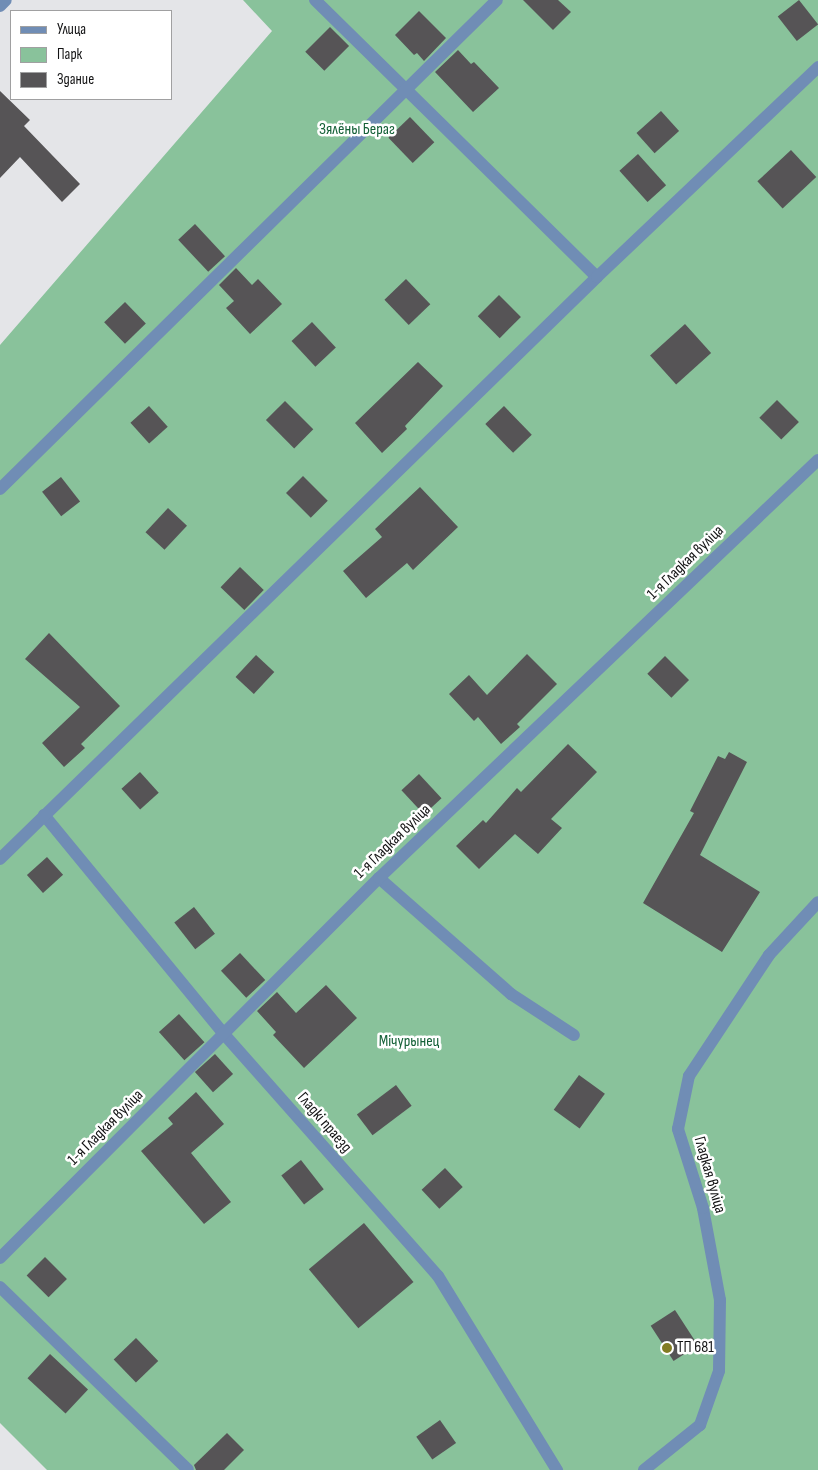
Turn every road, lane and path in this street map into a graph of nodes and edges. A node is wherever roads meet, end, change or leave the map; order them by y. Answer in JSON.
{"nodes":[{"id":1,"x":6,"y":0,"type":"edge"},
{"id":2,"x":315,"y":0,"type":"edge"},
{"id":3,"x":497,"y":0,"type":"edge"},
{"id":4,"x":0,"y":6,"type":"edge"},
{"id":5,"x":818,"y":67,"type":"edge"},
{"id":6,"x":407,"y":90,"type":"junction"},
{"id":7,"x":597,"y":277,"type":"junction"},
{"id":8,"x":818,"y":460,"type":"edge"},
{"id":9,"x":0,"y":489,"type":"edge"},
{"id":10,"x":44,"y":815,"type":"junction"},
{"id":11,"x":0,"y":858,"type":"edge"},
{"id":12,"x":379,"y":878,"type":"junction"},
{"id":13,"x":818,"y":902,"type":"edge"},
{"id":14,"x":223,"y":1033,"type":"junction"},
{"id":15,"x":574,"y":1035,"type":"dead end"},
{"id":16,"x":0,"y":1258,"type":"edge"},
{"id":17,"x":0,"y":1287,"type":"edge"},
{"id":18,"x":188,"y":1470,"type":"edge"},
{"id":19,"x":557,"y":1470,"type":"edge"},
{"id":20,"x":644,"y":1470,"type":"edge"}],
"edges":[{"from":1,"to":4,"type":"street"},
{"from":2,"to":6,"type":"street"},
{"from":3,"to":6,"type":"street"},
{"from":5,"to":7,"type":"street"},
{"from":6,"to":7,"type":"street"},
{"from":6,"to":9,"type":"street"},
{"from":7,"to":10,"type":"street"},
{"from":8,"to":12,"type":"street","name":"1-я Гладкая вуліца"},
{"from":10,"to":11,"type":"street"},
{"from":10,"to":14,"type":"street","name":"Гладкі праезд"},
{"from":12,"to":14,"type":"street","name":"1-я Гладкая вуліца"},
{"from":12,"to":15,"type":"street"},
{"from":13,"to":20,"type":"street","name":"Гладкая вуліца"},
{"from":14,"to":16,"type":"street","name":"1-я Гладкая вуліца"},
{"from":14,"to":19,"type":"street","name":"Гладкі праезд"},
{"from":17,"to":18,"type":"street"}]}
